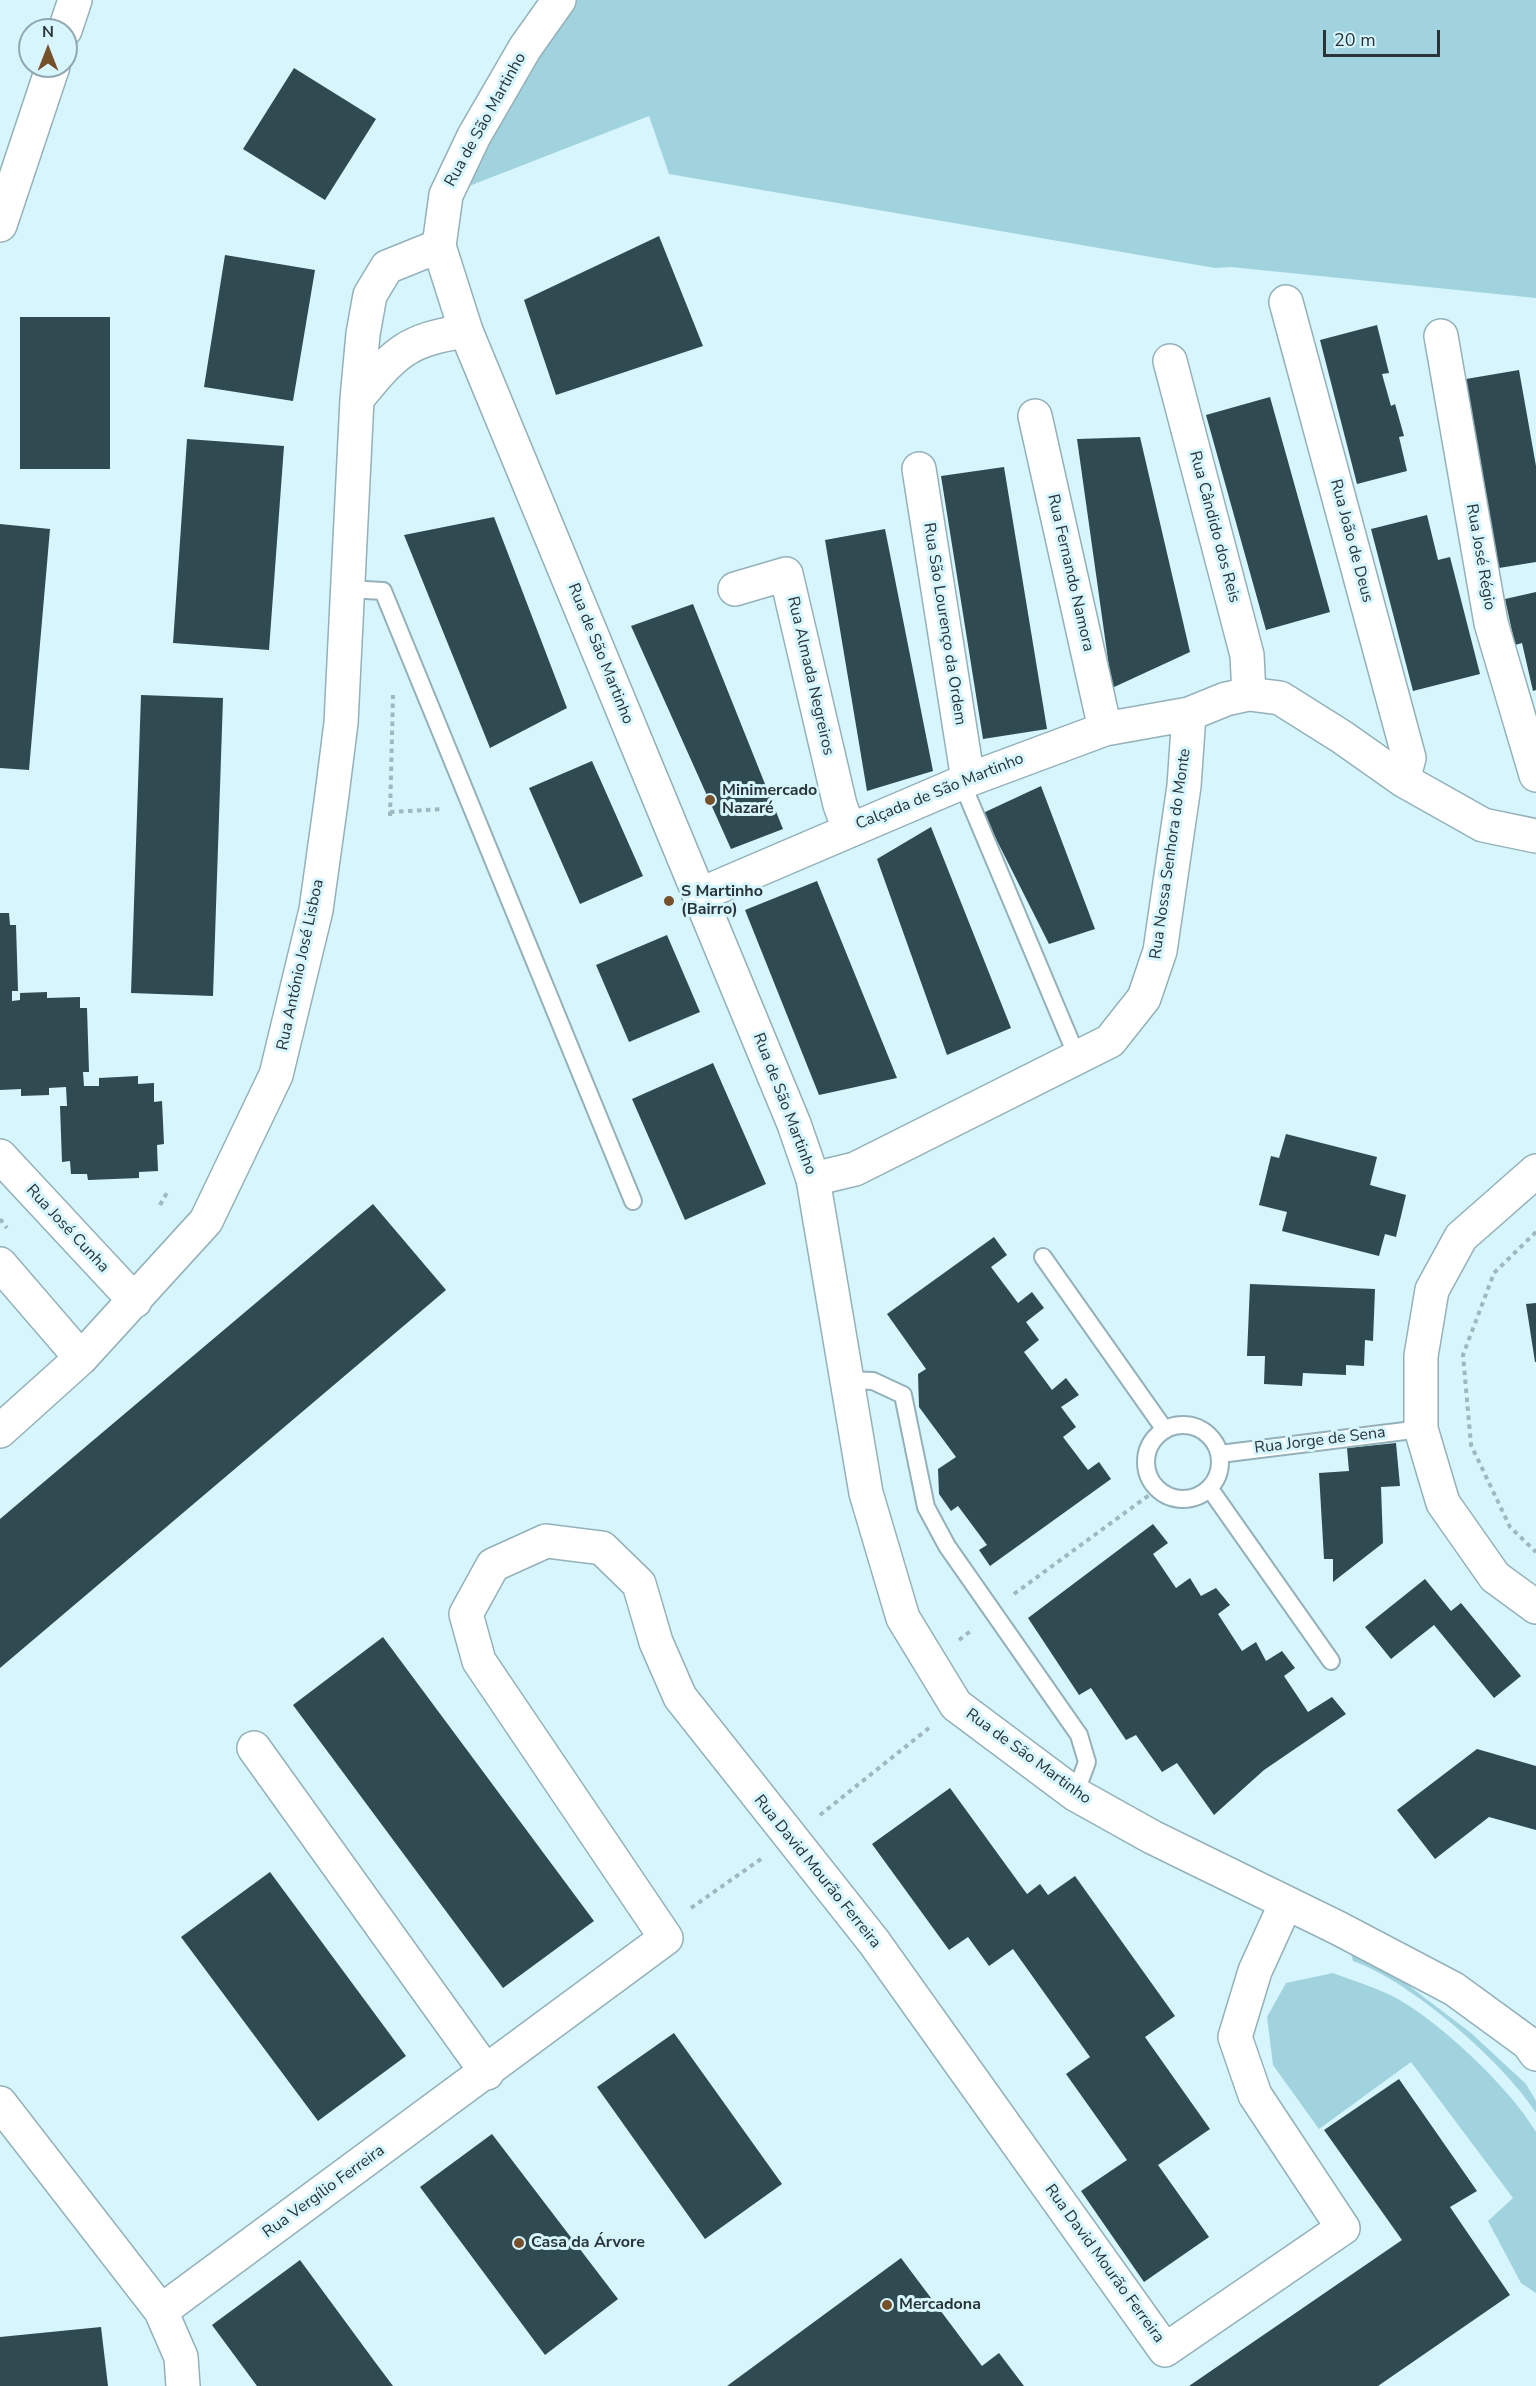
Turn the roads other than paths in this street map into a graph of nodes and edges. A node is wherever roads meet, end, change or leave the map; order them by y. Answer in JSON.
{"nodes":[{"id":1,"x":75,"y":0,"type":"edge"},
{"id":2,"x":559,"y":0,"type":"edge"},
{"id":3,"x":69,"y":18,"type":"edge"},
{"id":4,"x":49,"y":78,"type":"edge"},
{"id":5,"x":0,"y":225,"type":"edge"},
{"id":6,"x":439,"y":246,"type":"junction"},
{"id":7,"x":1286,"y":302,"type":"dead end"},
{"id":8,"x":466,"y":331,"type":"junction"},
{"id":9,"x":1441,"y":336,"type":"dead end"},
{"id":10,"x":1170,"y":361,"type":"dead end"},
{"id":11,"x":357,"y":399,"type":"junction"},
{"id":12,"x":1035,"y":416,"type":"dead end"},
{"id":13,"x":920,"y":469,"type":"dead end"},
{"id":14,"x":347,"y":589,"type":"junction"},
{"id":15,"x":735,"y":589,"type":"dead end"},
{"id":16,"x":1249,"y":694,"type":"junction"},
{"id":17,"x":1190,"y":714,"type":"junction"},
{"id":18,"x":1105,"y":729,"type":"junction"},
{"id":19,"x":1536,"y":775,"type":"edge"},
{"id":20,"x":1403,"y":780,"type":"junction"},
{"id":21,"x":965,"y":781,"type":"junction"},
{"id":22,"x":849,"y":829,"type":"junction"},
{"id":23,"x":1536,"y":836,"type":"edge"},
{"id":24,"x":699,"y":895,"type":"junction"},
{"id":25,"x":1078,"y":1059,"type":"junction"},
{"id":26,"x":0,"y":1156,"type":"edge"},
{"id":27,"x":1536,"y":1171,"type":"edge"},
{"id":28,"x":813,"y":1179,"type":"junction"},
{"id":29,"x":633,"y":1201,"type":"dead end"},
{"id":30,"x":1043,"y":1257,"type":"dead end"},
{"id":31,"x":0,"y":1264,"type":"edge"},
{"id":32,"x":135,"y":1301,"type":"junction"},
{"id":33,"x":81,"y":1358,"type":"junction"},
{"id":34,"x":847,"y":1380,"type":"junction"},
{"id":35,"x":1421,"y":1429,"type":"junction"},
{"id":36,"x":1165,"y":1430,"type":"junction"},
{"id":37,"x":0,"y":1431,"type":"edge"},
{"id":38,"x":1220,"y":1454,"type":"junction"},
{"id":39,"x":1210,"y":1489,"type":"junction"},
{"id":40,"x":1536,"y":1607,"type":"edge"},
{"id":41,"x":1331,"y":1661,"type":"dead end"},
{"id":42,"x":254,"y":1748,"type":"dead end"},
{"id":43,"x":1075,"y":1794,"type":"junction"},
{"id":44,"x":1286,"y":1903,"type":"junction"},
{"id":45,"x":1536,"y":2054,"type":"edge"},
{"id":46,"x":487,"y":2073,"type":"junction"},
{"id":47,"x":0,"y":2103,"type":"edge"},
{"id":48,"x":161,"y":2310,"type":"junction"},
{"id":49,"x":183,"y":2386,"type":"edge"}],
"edges":[{"from":1,"to":3,"type":"street"},
{"from":2,"to":6,"type":"street","name":"Rua de São Martinho"},
{"from":4,"to":5,"type":"street"},
{"from":6,"to":8,"type":"street","name":"Rua de São Martinho"},
{"from":6,"to":11,"type":"street","name":"Rua António José Lisboa"},
{"from":7,"to":20,"type":"street","name":"Rua João de Deus"},
{"from":8,"to":11,"type":"street"},
{"from":8,"to":24,"type":"street","name":"Rua de São Martinho"},
{"from":9,"to":19,"type":"street","name":"Rua José Régio"},
{"from":10,"to":16,"type":"street","name":"Rua Cândido dos Reis"},
{"from":11,"to":14,"type":"street","name":"Rua António José Lisboa"},
{"from":12,"to":18,"type":"street","name":"Rua Fernando Namora"},
{"from":13,"to":21,"type":"street","name":"Rua São Lourenço da Ordem"},
{"from":14,"to":29,"type":"lane"},
{"from":14,"to":32,"type":"street","name":"Rua António José Lisboa"},
{"from":15,"to":22,"type":"street","name":"Rua Almada Negreiros"},
{"from":16,"to":17,"type":"street"},
{"from":16,"to":20,"type":"street"},
{"from":17,"to":18,"type":"street","name":"Calçada de São Martinho"},
{"from":17,"to":25,"type":"street","name":"Rua Nossa Senhora do Monte"},
{"from":18,"to":21,"type":"street","name":"Calçada de São Martinho"},
{"from":20,"to":23,"type":"street"},
{"from":21,"to":22,"type":"street","name":"Calçada de São Martinho"},
{"from":21,"to":25,"type":"lane"},
{"from":22,"to":24,"type":"street","name":"Calçada de São Martinho"},
{"from":24,"to":28,"type":"street","name":"Rua de São Martinho"},
{"from":25,"to":28,"type":"street","name":"Rua Nossa Senhora do Monte"},
{"from":26,"to":32,"type":"street","name":"Rua José Cunha"},
{"from":27,"to":35,"type":"street"},
{"from":28,"to":34,"type":"street","name":"Rua de São Martinho"},
{"from":30,"to":36,"type":"lane"},
{"from":31,"to":33,"type":"street"},
{"from":32,"to":33,"type":"street","name":"Rua António José Lisboa"},
{"from":33,"to":37,"type":"street","name":"Rua António José Lisboa"},
{"from":34,"to":43,"type":"street","name":"Rua de São Martinho"},
{"from":34,"to":43,"type":"lane"},
{"from":35,"to":38,"type":"lane","name":"Rua Jorge de Sena"},
{"from":35,"to":40,"type":"street"},
{"from":36,"to":38,"type":"lane"},
{"from":36,"to":39,"type":"lane"},
{"from":38,"to":39,"type":"lane"},
{"from":39,"to":41,"type":"lane"},
{"from":42,"to":46,"type":"street"},
{"from":43,"to":44,"type":"street","name":"Rua de São Martinho"},
{"from":44,"to":45,"type":"street","name":"Rua de São Martinho"},
{"from":44,"to":46,"type":"street","name":"Rua David Mourão Ferreira"},
{"from":46,"to":48,"type":"street","name":"Rua Vergílio Ferreira"},
{"from":47,"to":48,"type":"street"},
{"from":48,"to":49,"type":"street"}]}
